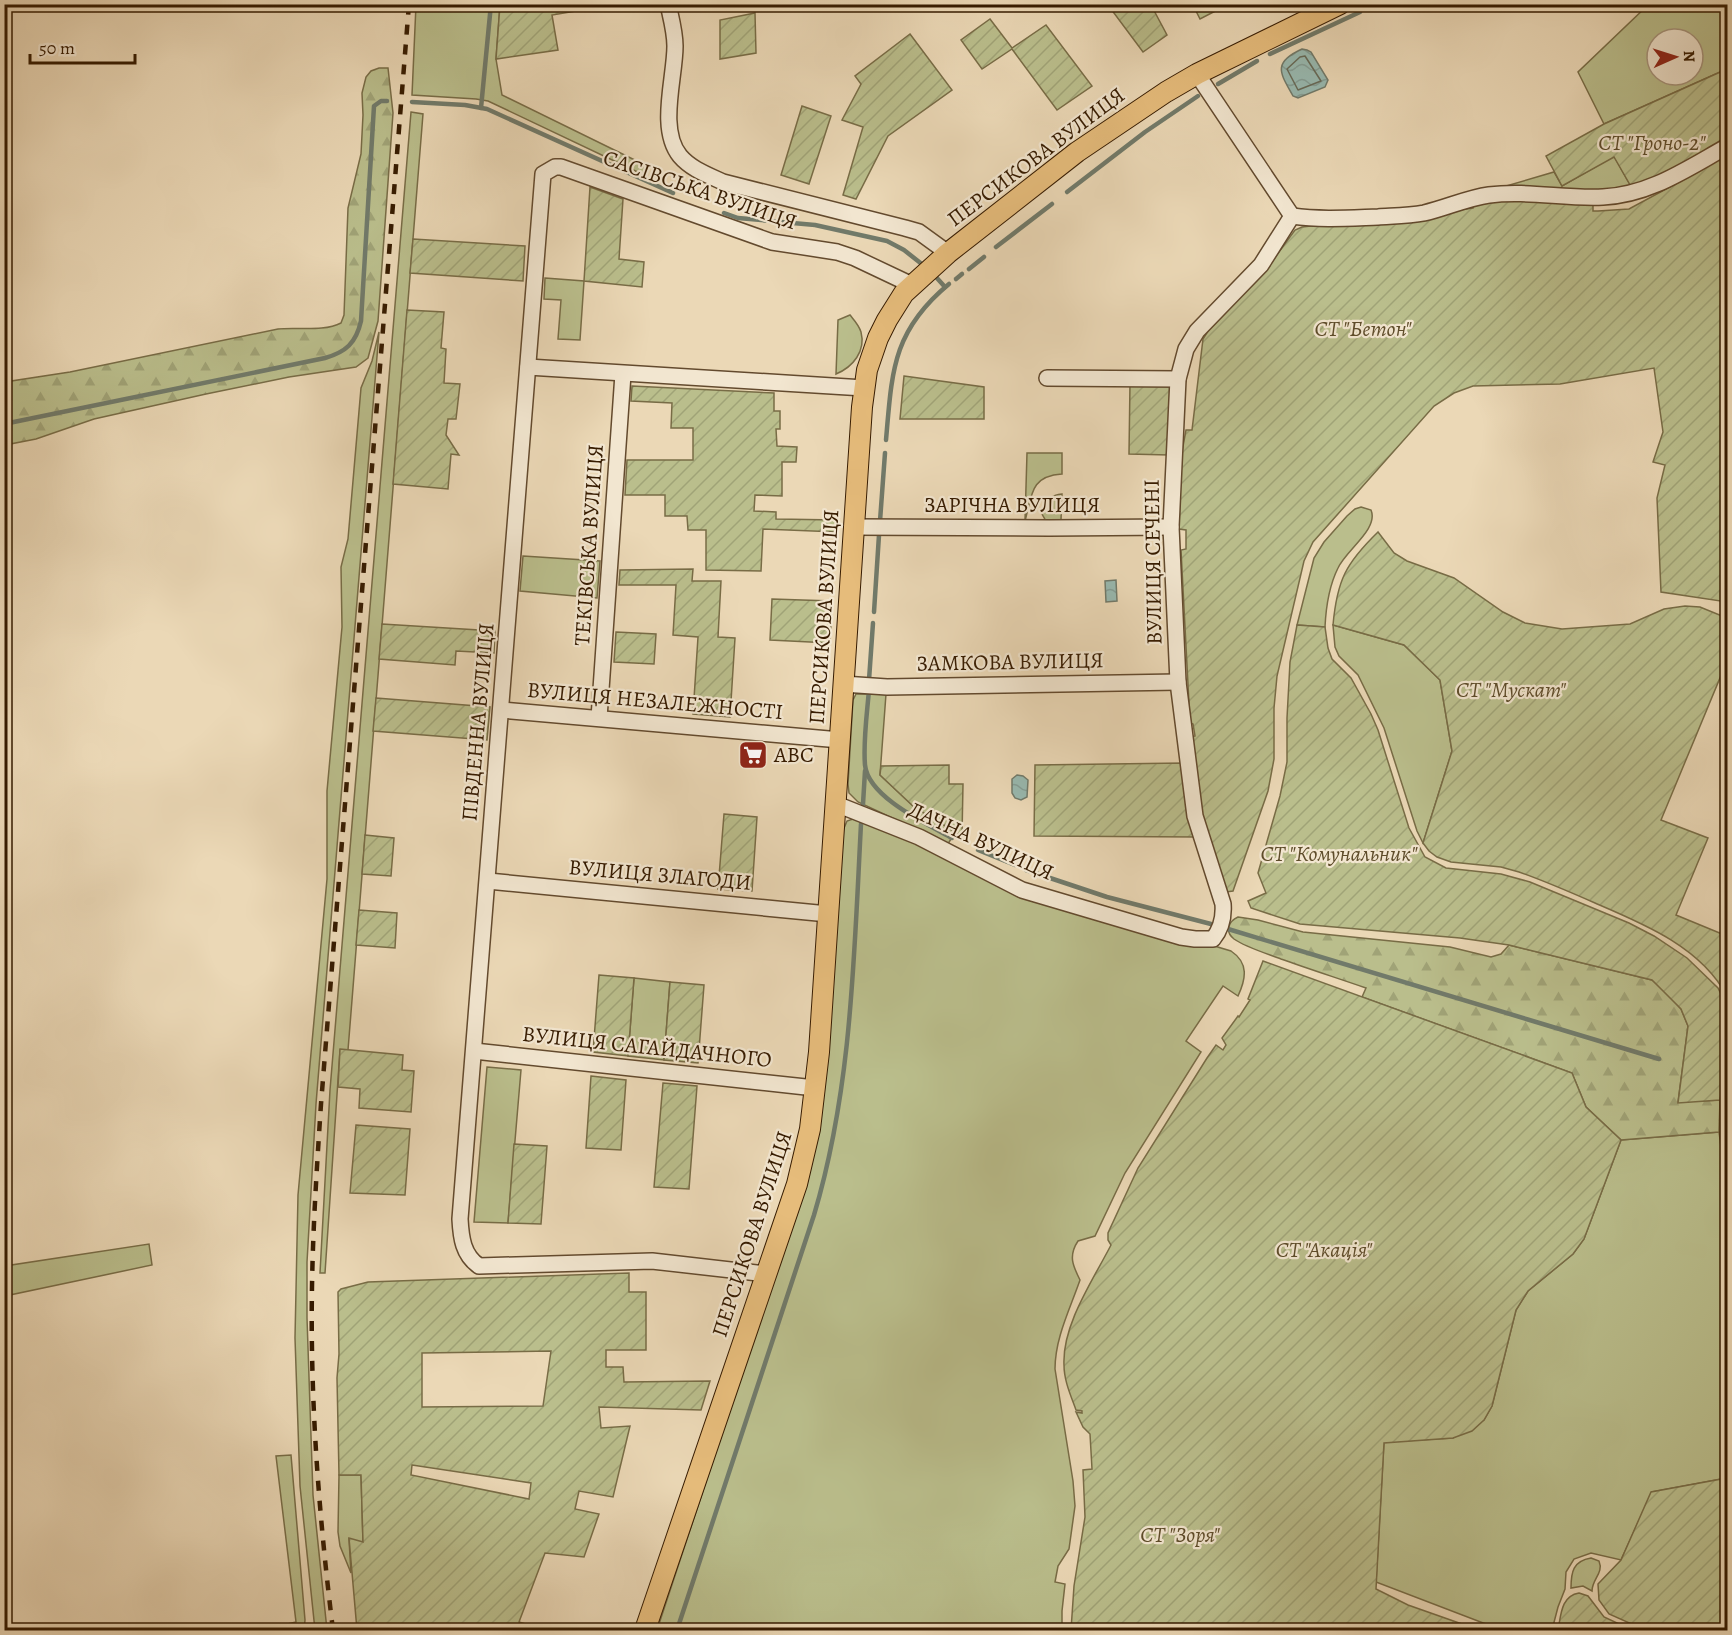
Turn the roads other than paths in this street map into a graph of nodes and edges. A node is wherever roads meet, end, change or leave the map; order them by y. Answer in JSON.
{"nodes":[{"id":1,"x":668,"y":4,"type":"edge"},
{"id":2,"x":1340,"y":4,"type":"edge"},
{"id":3,"x":1197,"y":74,"type":"junction"},
{"id":4,"x":1728,"y":146,"type":"edge"},
{"id":5,"x":543,"y":174,"type":"joint"},
{"id":6,"x":1292,"y":216,"type":"junction"},
{"id":7,"x":948,"y":253,"type":"junction"},
{"id":8,"x":912,"y":285,"type":"junction"},
{"id":9,"x":528,"y":367,"type":"junction"},
{"id":10,"x":623,"y":374,"type":"junction"},
{"id":11,"x":1047,"y":378,"type":"dead end"},
{"id":12,"x":866,"y":379,"type":"junction"},
{"id":13,"x":1178,"y":379,"type":"junction"},
{"id":14,"x":854,"y":527,"type":"junction"},
{"id":15,"x":1171,"y":527,"type":"junction"},
{"id":16,"x":1178,"y":682,"type":"junction"},
{"id":17,"x":843,"y":684,"type":"junction"},
{"id":18,"x":501,"y":710,"type":"junction"},
{"id":19,"x":599,"y":718,"type":"junction"},
{"id":20,"x":840,"y":740,"type":"junction"},
{"id":21,"x":836,"y":804,"type":"junction"},
{"id":22,"x":488,"y":881,"type":"junction"},
{"id":23,"x":828,"y":914,"type":"junction"},
{"id":24,"x":1213,"y":939,"type":"joint"},
{"id":25,"x":474,"y":1052,"type":"junction"},
{"id":26,"x":815,"y":1088,"type":"junction"},
{"id":27,"x":766,"y":1274,"type":"junction"},
{"id":28,"x":645,"y":1630,"type":"edge"}],
"edges":[{"from":1,"to":7,"type":"street"},
{"from":2,"to":3,"type":"main road","name":"ПЕРСИКОВА ВУЛИЦЯ"},
{"from":3,"to":6,"type":"street"},
{"from":3,"to":7,"type":"main road","name":"ПЕРСИКОВА ВУЛИЦЯ"},
{"from":4,"to":6,"type":"street"},
{"from":5,"to":8,"type":"street","name":"САСІВСЬКА ВУЛИЦЯ"},
{"from":5,"to":9,"type":"street","name":"ПІВДЕННА ВУЛИЦЯ"},
{"from":6,"to":13,"type":"street","name":"ВУЛИЦЯ СЕЧЕНІ"},
{"from":7,"to":8,"type":"main road","name":"ПЕРСИКОВА ВУЛИЦЯ"},
{"from":8,"to":12,"type":"main road","name":"ПЕРСИКОВА ВУЛИЦЯ"},
{"from":9,"to":10,"type":"street"},
{"from":9,"to":18,"type":"street","name":"ПІВДЕННА ВУЛИЦЯ"},
{"from":10,"to":12,"type":"street"},
{"from":10,"to":19,"type":"street","name":"ТЕКІВСЬКА ВУЛИЦЯ"},
{"from":11,"to":13,"type":"street"},
{"from":12,"to":14,"type":"main road","name":"ПЕРСИКОВА ВУЛИЦЯ"},
{"from":13,"to":15,"type":"street","name":"ВУЛИЦЯ СЕЧЕНІ"},
{"from":14,"to":15,"type":"street","name":"ЗАРІЧНА ВУЛИЦЯ"},
{"from":14,"to":17,"type":"main road","name":"ПЕРСИКОВА ВУЛИЦЯ"},
{"from":15,"to":16,"type":"street","name":"ВУЛИЦЯ СЕЧЕНІ"},
{"from":16,"to":17,"type":"street","name":"ЗАМКОВА ВУЛИЦЯ"},
{"from":16,"to":24,"type":"street","name":"ВУЛИЦЯ СЕЧЕНІ"},
{"from":17,"to":20,"type":"main road","name":"ПЕРСИКОВА ВУЛИЦЯ"},
{"from":18,"to":19,"type":"street","name":"ВУЛИЦЯ НЕЗАЛЕЖНОСТІ"},
{"from":18,"to":22,"type":"street","name":"ПІВДЕННА ВУЛИЦЯ"},
{"from":19,"to":20,"type":"street","name":"ВУЛИЦЯ НЕЗАЛЕЖНОСТІ"},
{"from":20,"to":21,"type":"main road","name":"ПЕРСИКОВА ВУЛИЦЯ"},
{"from":21,"to":23,"type":"main road","name":"ПЕРСИКОВА ВУЛИЦЯ"},
{"from":21,"to":24,"type":"street","name":"ДАЧНА ВУЛИЦЯ"},
{"from":22,"to":23,"type":"street","name":"ВУЛИЦЯ ЗЛАГОДИ"},
{"from":22,"to":25,"type":"street","name":"ПІВДЕННА ВУЛИЦЯ"},
{"from":23,"to":26,"type":"main road","name":"ПЕРСИКОВА ВУЛИЦЯ"},
{"from":25,"to":26,"type":"street","name":"ВУЛИЦЯ САГАЙДАЧНОГО"},
{"from":25,"to":27,"type":"street","name":"ПІВДЕННА ВУЛИЦЯ"},
{"from":26,"to":27,"type":"main road","name":"ПЕРСИКОВА ВУЛИЦЯ"},
{"from":27,"to":28,"type":"main road","name":"ПЕРСИКОВА ВУЛИЦЯ"}]}
